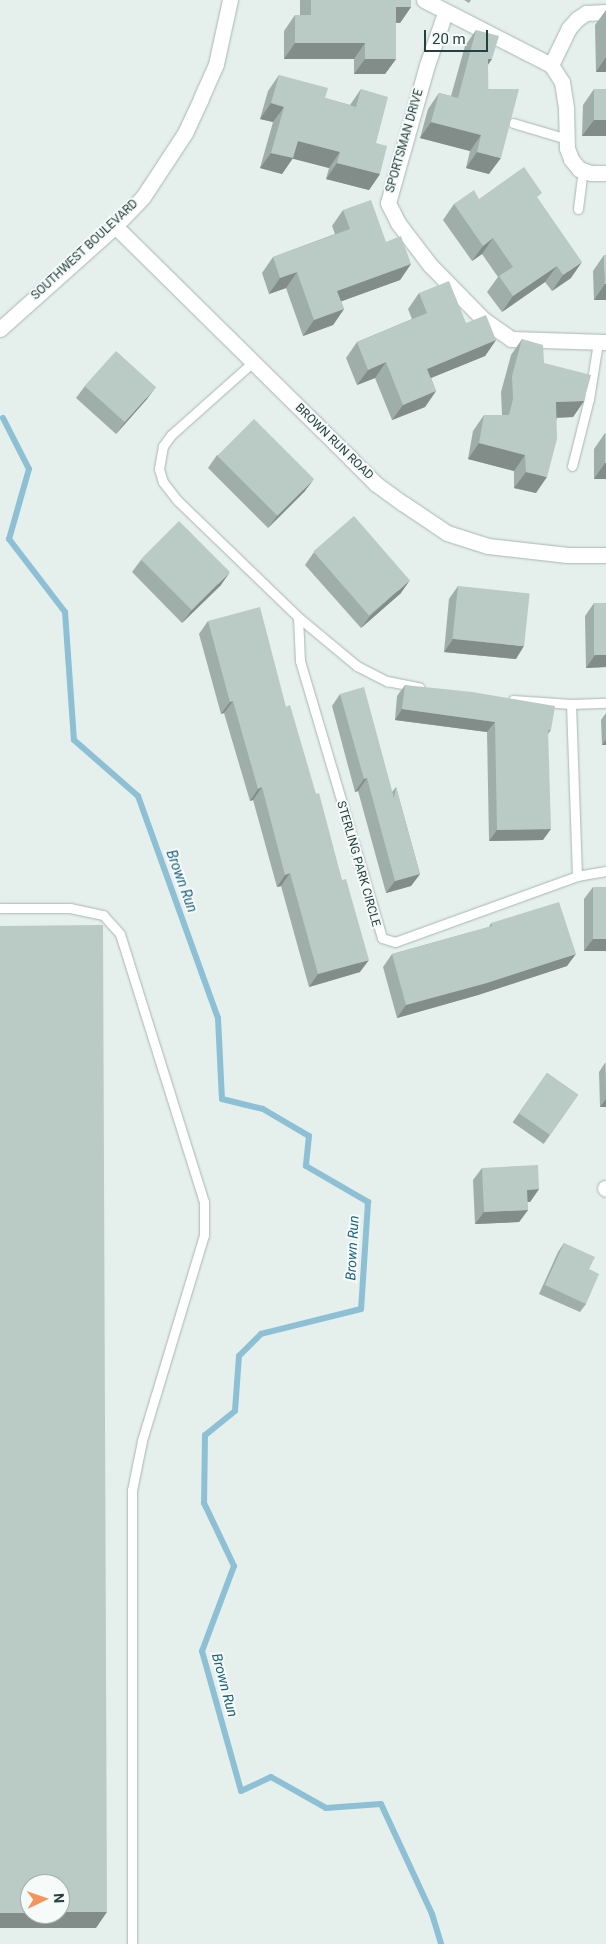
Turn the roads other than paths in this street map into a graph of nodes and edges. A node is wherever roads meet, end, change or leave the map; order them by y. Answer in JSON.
{"nodes":[{"id":1,"x":230,"y":0,"type":"edge"},
{"id":2,"x":424,"y":0,"type":"edge"},
{"id":3,"x":606,"y":12,"type":"edge"},
{"id":4,"x":445,"y":13,"type":"junction"},
{"id":5,"x":551,"y":65,"type":"junction"},
{"id":6,"x":513,"y":123,"type":"edge"},
{"id":7,"x":567,"y":139,"type":"junction"},
{"id":8,"x":583,"y":170,"type":"junction"},
{"id":9,"x":606,"y":173,"type":"edge"},
{"id":10,"x":578,"y":209,"type":"dead end"},
{"id":11,"x":115,"y":226,"type":"junction"},
{"id":12,"x":0,"y":329,"type":"edge"},
{"id":13,"x":602,"y":342,"type":"edge"},
{"id":14,"x":253,"y":362,"type":"junction"},
{"id":15,"x":572,"y":466,"type":"dead end"},
{"id":16,"x":606,"y":555,"type":"edge"},
{"id":17,"x":298,"y":617,"type":"junction"},
{"id":18,"x":427,"y":688,"type":"edge"},
{"id":19,"x":506,"y":699,"type":"edge"},
{"id":20,"x":606,"y":703,"type":"edge"},
{"id":21,"x":572,"y":704,"type":"junction"},
{"id":22,"x":606,"y":871,"type":"edge"},
{"id":23,"x":577,"y":876,"type":"junction"},
{"id":24,"x":0,"y":908,"type":"edge"},
{"id":25,"x":132,"y":1944,"type":"edge"}],
"edges":[{"from":1,"to":11,"type":"street","name":"SOUTHWEST BOULEVARD"},
{"from":2,"to":4,"type":"street"},
{"from":3,"to":5,"type":"street"},
{"from":4,"to":5,"type":"street"},
{"from":4,"to":13,"type":"street","name":"SPORTSMAN DRIVE"},
{"from":5,"to":7,"type":"street"},
{"from":6,"to":7,"type":"lane"},
{"from":7,"to":8,"type":"street"},
{"from":8,"to":9,"type":"street"},
{"from":8,"to":10,"type":"lane"},
{"from":11,"to":12,"type":"street","name":"SOUTHWEST BOULEVARD"},
{"from":11,"to":14,"type":"street","name":"BROWN RUN ROAD"},
{"from":13,"to":15,"type":"lane"},
{"from":14,"to":16,"type":"street","name":"BROWN RUN ROAD"},
{"from":14,"to":17,"type":"lane"},
{"from":17,"to":18,"type":"lane"},
{"from":17,"to":23,"type":"lane","name":"STERLING PARK CIRCLE"},
{"from":19,"to":21,"type":"lane"},
{"from":20,"to":21,"type":"lane"},
{"from":21,"to":23,"type":"lane"},
{"from":22,"to":23,"type":"lane","name":"STERLING PARK CIRCLE"},
{"from":24,"to":25,"type":"lane"}]}
